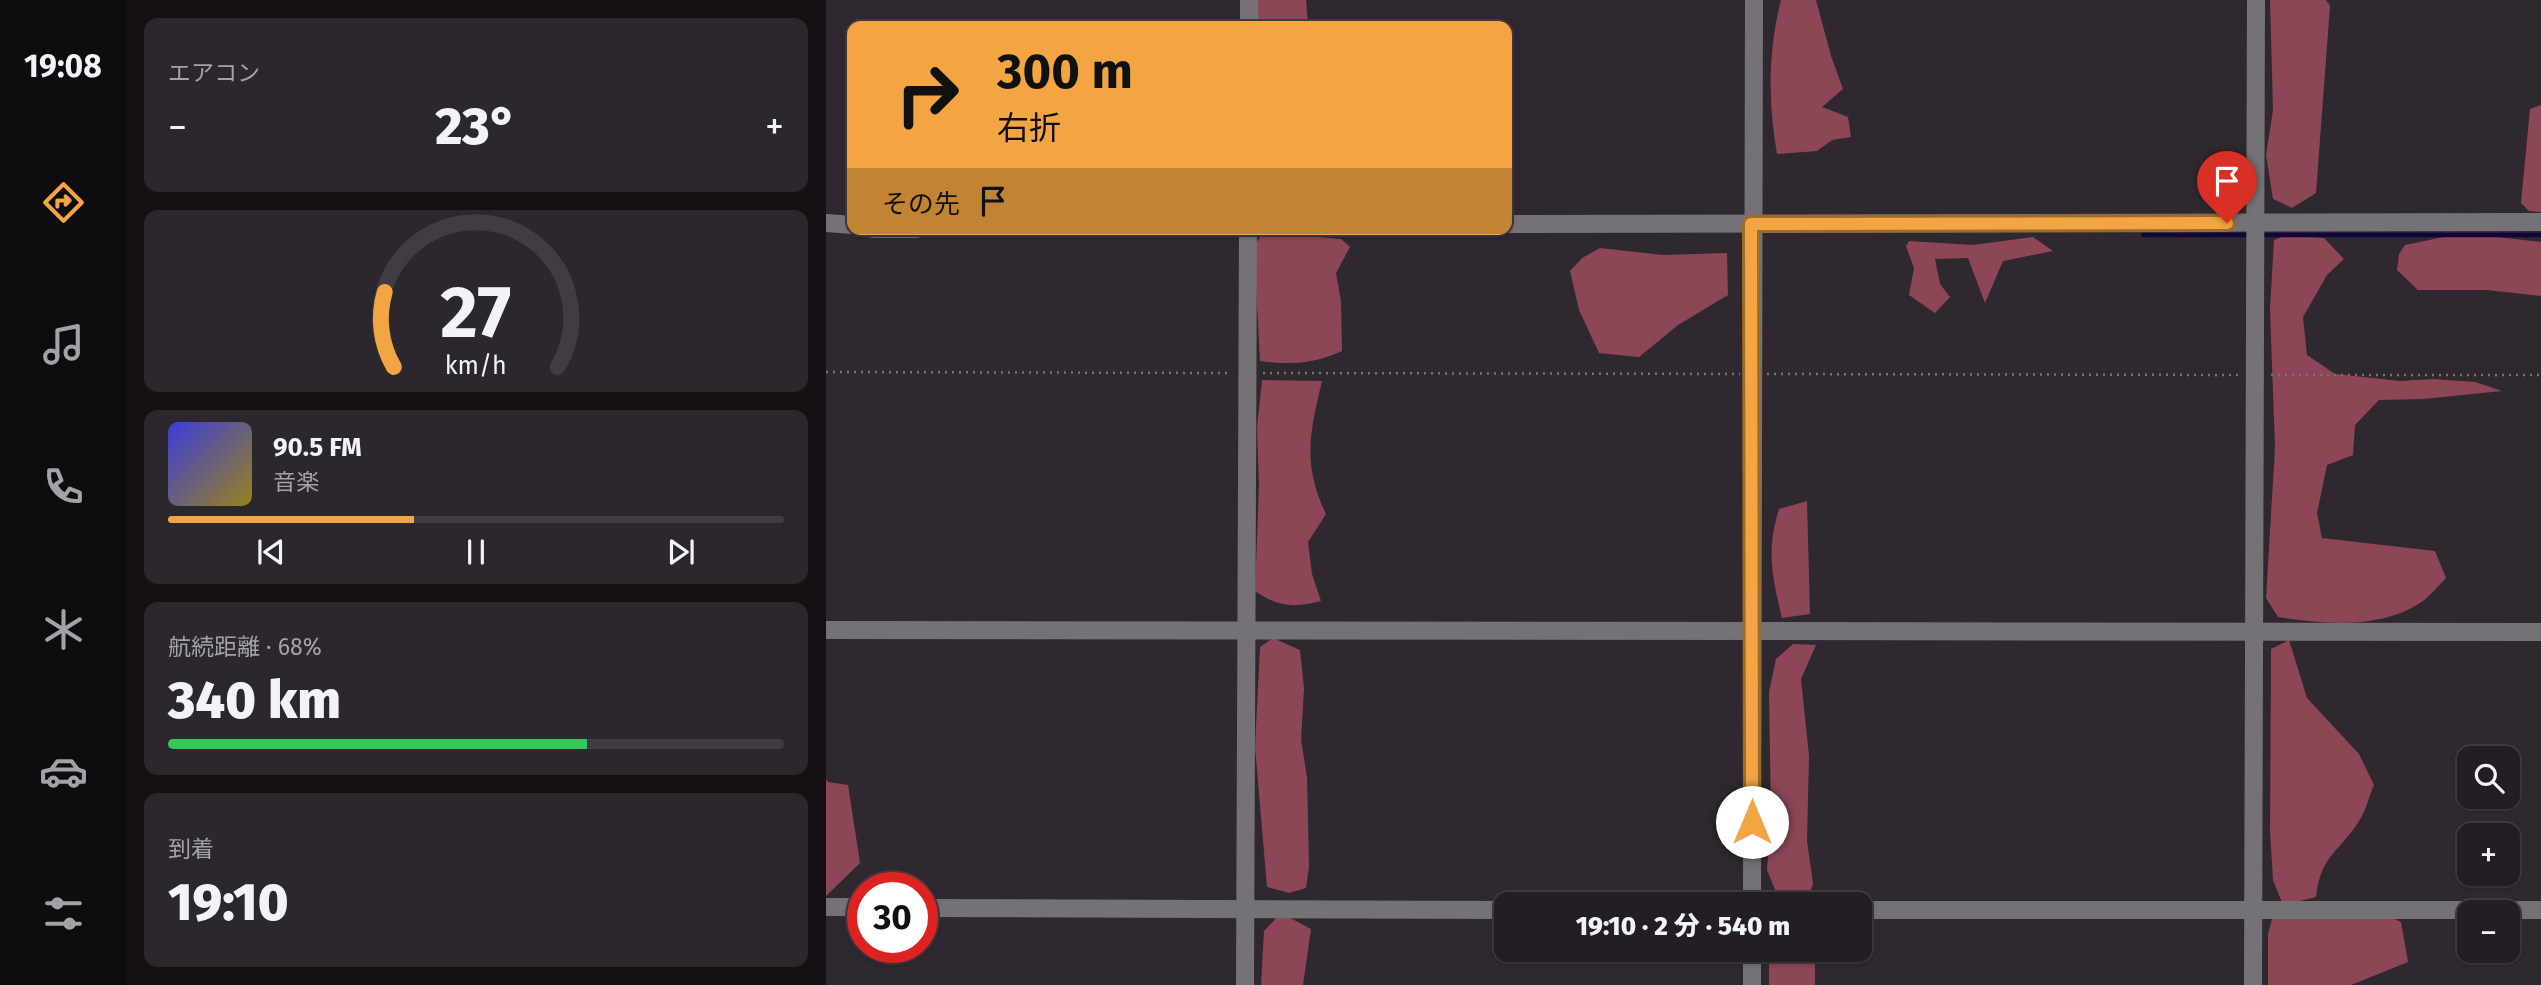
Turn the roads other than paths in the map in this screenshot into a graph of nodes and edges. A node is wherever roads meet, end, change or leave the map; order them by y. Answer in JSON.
{"nodes":[{"id":1,"x":1249,"y":0,"type":"edge"},
{"id":2,"x":1754,"y":0,"type":"edge"},
{"id":3,"x":2256,"y":0,"type":"edge"},
{"id":4,"x":1249,"y":21,"type":"edge"},
{"id":5,"x":2541,"y":222,"type":"edge"},
{"id":6,"x":826,"y":223,"type":"edge"},
{"id":7,"x":2255,"y":223,"type":"junction"},
{"id":8,"x":1512,"y":224,"type":"edge"},
{"id":9,"x":1751,"y":224,"type":"junction"},
{"id":10,"x":847,"y":225,"type":"edge"},
{"id":11,"x":1248,"y":235,"type":"edge"},
{"id":12,"x":826,"y":630,"type":"edge"},
{"id":13,"x":1247,"y":631,"type":"junction"},
{"id":14,"x":1753,"y":631,"type":"junction"},
{"id":15,"x":2254,"y":632,"type":"junction"},
{"id":16,"x":2541,"y":632,"type":"edge"},
{"id":17,"x":1752,"y":892,"type":"edge"},
{"id":18,"x":826,"y":907,"type":"edge"},
{"id":19,"x":847,"y":907,"type":"edge"},
{"id":20,"x":938,"y":908,"type":"edge"},
{"id":21,"x":2253,"y":908,"type":"junction"},
{"id":22,"x":1246,"y":909,"type":"junction"},
{"id":23,"x":1872,"y":909,"type":"edge"},
{"id":24,"x":1494,"y":910,"type":"edge"},
{"id":25,"x":2541,"y":910,"type":"edge"},
{"id":26,"x":1752,"y":962,"type":"edge"},
{"id":27,"x":1245,"y":985,"type":"edge"},
{"id":28,"x":1752,"y":985,"type":"edge"},
{"id":29,"x":2253,"y":985,"type":"edge"}],
"edges":[{"from":1,"to":4,"type":"street"},
{"from":2,"to":9,"type":"street"},
{"from":3,"to":7,"type":"street"},
{"from":5,"to":7,"type":"street"},
{"from":6,"to":10,"type":"street"},
{"from":7,"to":9,"type":"street"},
{"from":7,"to":15,"type":"street"},
{"from":8,"to":9,"type":"street"},
{"from":9,"to":14,"type":"street"},
{"from":11,"to":13,"type":"street"},
{"from":12,"to":13,"type":"street"},
{"from":13,"to":14,"type":"street"},
{"from":13,"to":22,"type":"street"},
{"from":14,"to":15,"type":"street"},
{"from":14,"to":17,"type":"street"},
{"from":15,"to":16,"type":"street"},
{"from":15,"to":21,"type":"street"},
{"from":18,"to":19,"type":"street"},
{"from":20,"to":22,"type":"street"},
{"from":21,"to":23,"type":"street"},
{"from":21,"to":25,"type":"street"},
{"from":21,"to":29,"type":"street"},
{"from":22,"to":24,"type":"street"},
{"from":22,"to":27,"type":"street"},
{"from":26,"to":28,"type":"street"}]}
